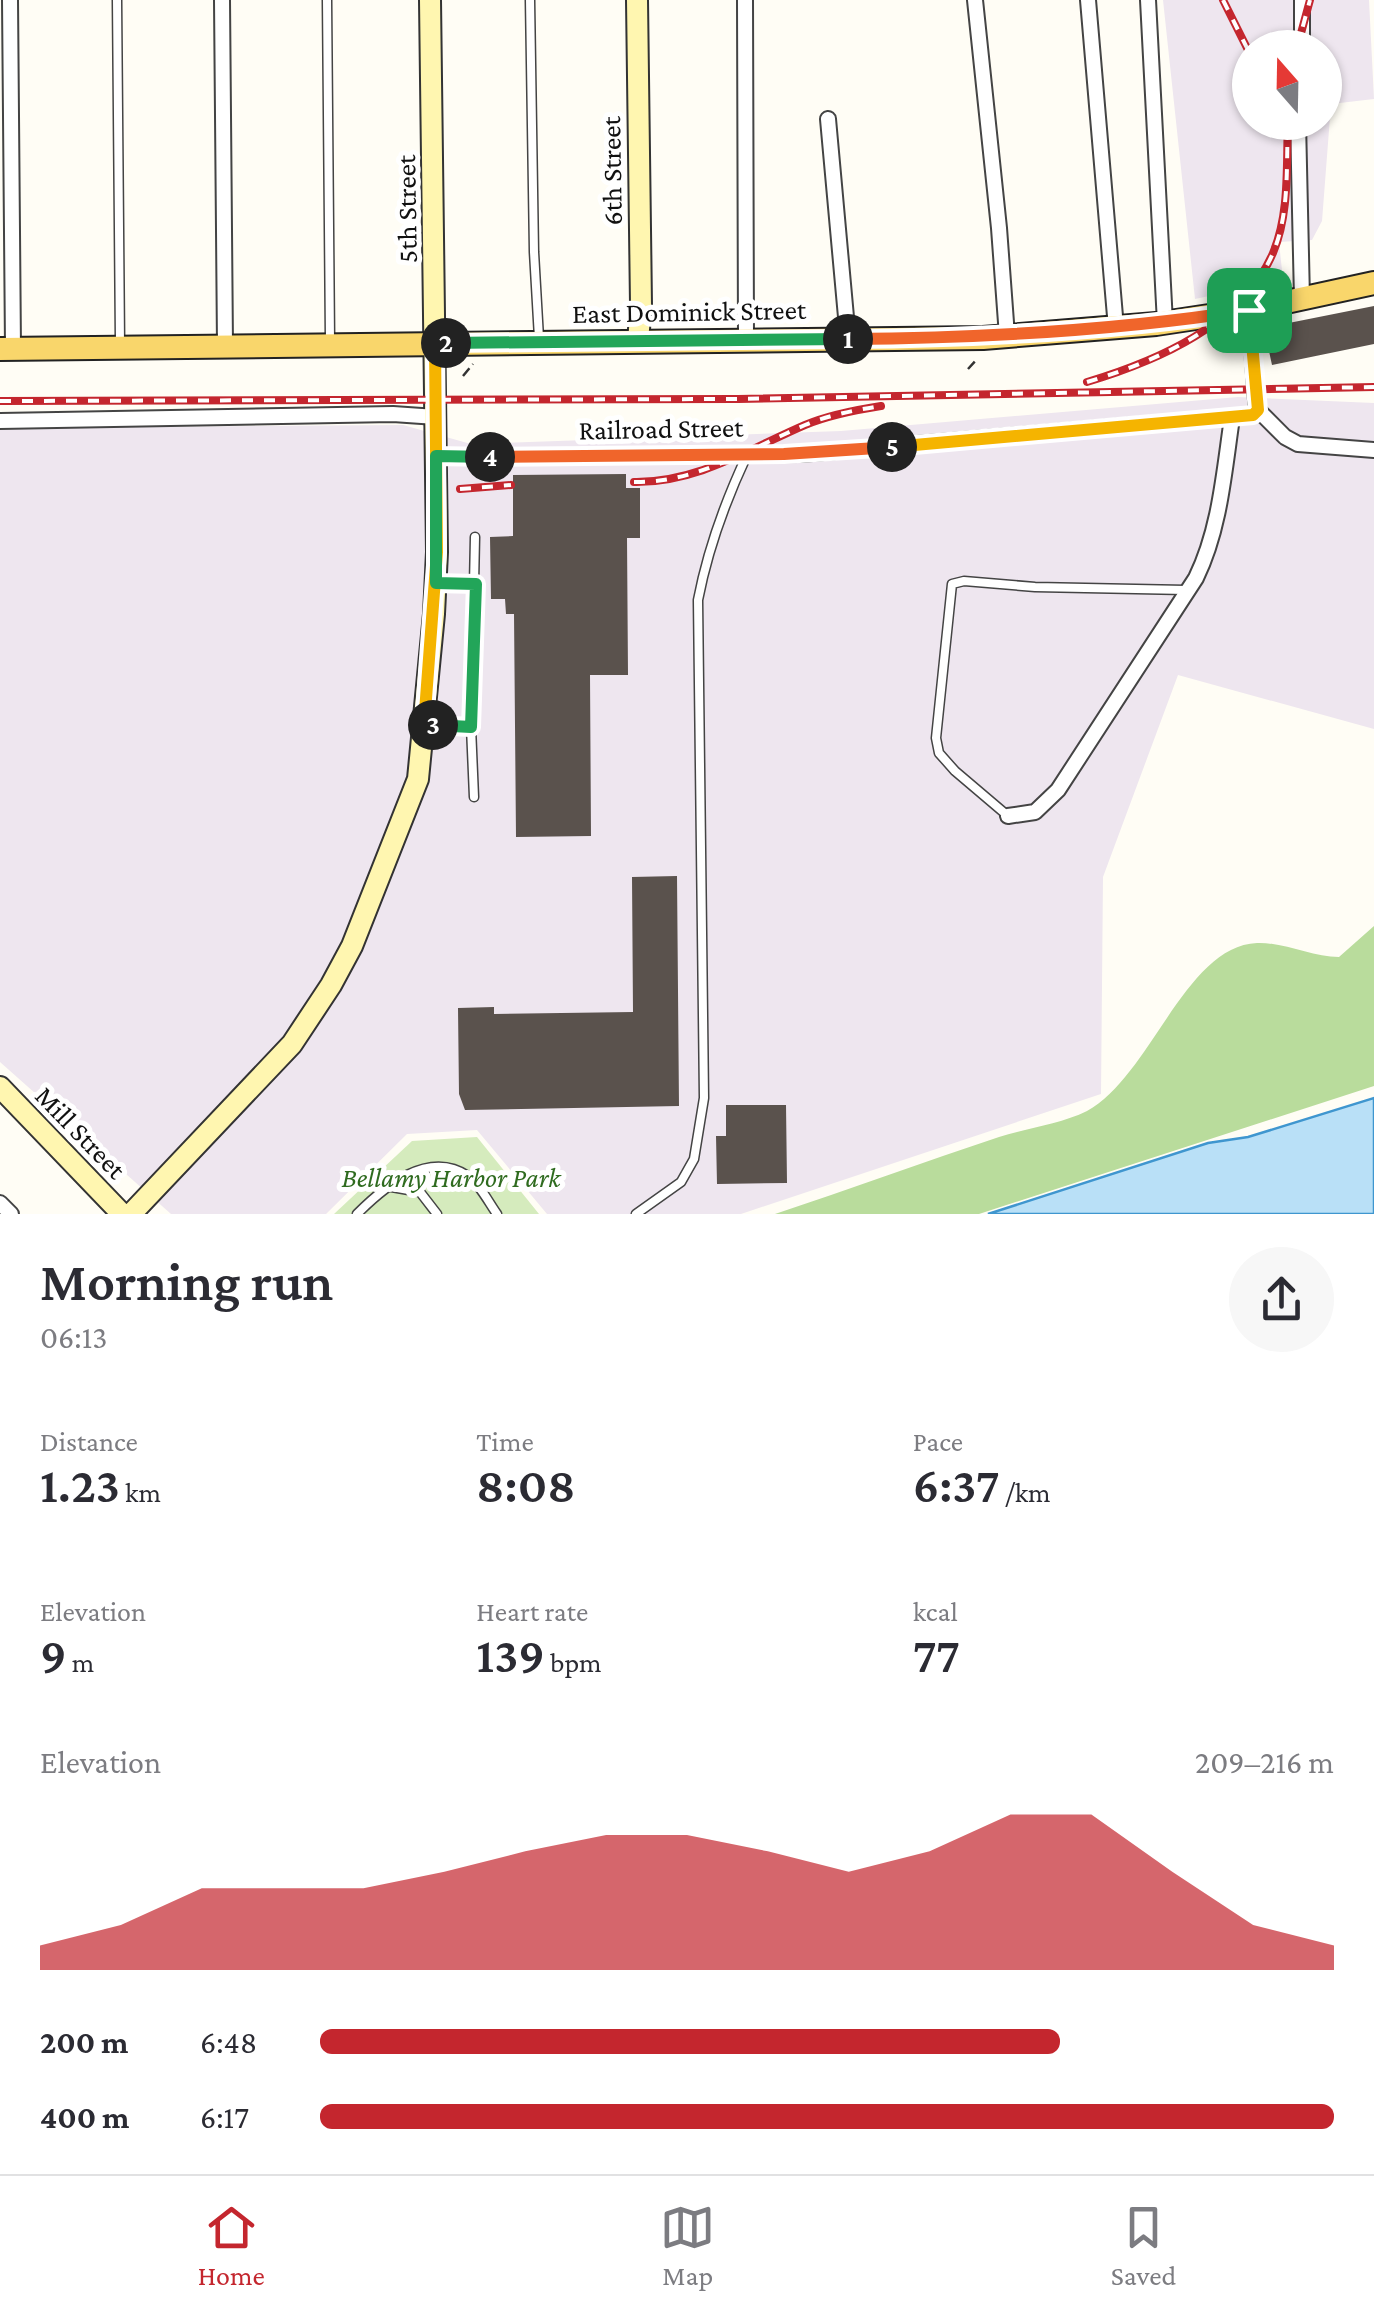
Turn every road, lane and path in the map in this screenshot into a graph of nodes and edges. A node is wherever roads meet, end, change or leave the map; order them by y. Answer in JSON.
{"nodes":[{"id":1,"x":10,"y":0,"type":"edge"},
{"id":2,"x":116,"y":0,"type":"edge"},
{"id":3,"x":222,"y":0,"type":"edge"},
{"id":4,"x":327,"y":0,"type":"edge"},
{"id":5,"x":430,"y":0,"type":"edge"},
{"id":6,"x":530,"y":0,"type":"edge"},
{"id":7,"x":636,"y":0,"type":"edge"},
{"id":8,"x":745,"y":0,"type":"edge"},
{"id":9,"x":975,"y":0,"type":"edge"},
{"id":10,"x":1088,"y":0,"type":"edge"},
{"id":11,"x":1148,"y":0,"type":"edge"},
{"id":12,"x":1302,"y":0,"type":"edge"},
{"id":13,"x":1302,"y":30,"type":"edge"},
{"id":14,"x":5,"y":78,"type":"edge"},
{"id":15,"x":828,"y":119,"type":"dead end"},
{"id":16,"x":1298,"y":140,"type":"edge"},
{"id":17,"x":1374,"y":283,"type":"edge"},
{"id":18,"x":1302,"y":299,"type":"junction"},
{"id":19,"x":1249,"y":310,"type":"junction"},
{"id":20,"x":1165,"y":323,"type":"junction"},
{"id":21,"x":1116,"y":328,"type":"junction"},
{"id":22,"x":1007,"y":336,"type":"junction"},
{"id":23,"x":746,"y":340,"type":"junction"},
{"id":24,"x":848,"y":340,"type":"junction"},
{"id":25,"x":638,"y":341,"type":"junction"},
{"id":26,"x":540,"y":342,"type":"junction"},
{"id":27,"x":435,"y":344,"type":"junction"},
{"id":28,"x":330,"y":345,"type":"junction"},
{"id":29,"x":226,"y":346,"type":"junction"},
{"id":30,"x":120,"y":347,"type":"junction"},
{"id":31,"x":6,"y":348,"type":"edge"},
{"id":32,"x":978,"y":358,"type":"dead end"},
{"id":33,"x":473,"y":364,"type":"dead end"},
{"id":34,"x":968,"y":369,"type":"dead end"},
{"id":35,"x":463,"y":376,"type":"dead end"},
{"id":36,"x":1258,"y":410,"type":"junction"},
{"id":37,"x":436,"y":417,"type":"junction"},
{"id":38,"x":1232,"y":418,"type":"junction"},
{"id":39,"x":0,"y":422,"type":"edge"},
{"id":40,"x":1374,"y":450,"type":"edge"},
{"id":41,"x":747,"y":455,"type":"junction"},
{"id":42,"x":436,"y":456,"type":"junction"},
{"id":43,"x":475,"y":537,"type":"dead end"},
{"id":44,"x":436,"y":583,"type":"junction"},
{"id":45,"x":476,"y":584,"type":"junction"},
{"id":46,"x":1188,"y":590,"type":"junction"},
{"id":47,"x":424,"y":725,"type":"junction"},
{"id":48,"x":471,"y":727,"type":"junction"},
{"id":49,"x":474,"y":796,"type":"dead end"},
{"id":50,"x":1008,"y":816,"type":"joint"},
{"id":51,"x":0,"y":1087,"type":"edge"},
{"id":52,"x":386,"y":1186,"type":"junction"},
{"id":53,"x":0,"y":1203,"type":"edge"},
{"id":54,"x":10,"y":1214,"type":"edge"},
{"id":55,"x":122,"y":1214,"type":"edge"},
{"id":56,"x":131,"y":1214,"type":"edge"},
{"id":57,"x":357,"y":1214,"type":"edge"},
{"id":58,"x":437,"y":1214,"type":"edge"},
{"id":59,"x":497,"y":1214,"type":"edge"},
{"id":60,"x":636,"y":1214,"type":"edge"}],
"edges":[{"from":1,"to":14,"type":"street"},
{"from":2,"to":30,"type":"lane"},
{"from":3,"to":29,"type":"street"},
{"from":4,"to":28,"type":"lane"},
{"from":5,"to":27,"type":"street","name":"5th Street"},
{"from":6,"to":26,"type":"lane"},
{"from":7,"to":25,"type":"street","name":"6th Street"},
{"from":8,"to":23,"type":"street"},
{"from":9,"to":22,"type":"street"},
{"from":10,"to":21,"type":"street"},
{"from":11,"to":20,"type":"street"},
{"from":12,"to":13,"type":"street"},
{"from":14,"to":31,"type":"street"},
{"from":15,"to":24,"type":"street"},
{"from":16,"to":18,"type":"street"},
{"from":17,"to":18,"type":"main road","name":"East Dominick Street"},
{"from":18,"to":19,"type":"main road","name":"East Dominick Street"},
{"from":19,"to":20,"type":"main road","name":"East Dominick Street"},
{"from":19,"to":36,"type":"street"},
{"from":20,"to":21,"type":"main road","name":"East Dominick Street"},
{"from":21,"to":22,"type":"main road","name":"East Dominick Street"},
{"from":22,"to":24,"type":"main road","name":"East Dominick Street"},
{"from":23,"to":24,"type":"main road","name":"East Dominick Street"},
{"from":23,"to":25,"type":"main road","name":"East Dominick Street"},
{"from":25,"to":26,"type":"main road","name":"East Dominick Street"},
{"from":26,"to":27,"type":"main road","name":"East Dominick Street"},
{"from":27,"to":28,"type":"main road","name":"East Dominick Street"},
{"from":27,"to":37,"type":"street","name":"5th Street"},
{"from":28,"to":29,"type":"main road","name":"East Dominick Street"},
{"from":29,"to":30,"type":"main road","name":"East Dominick Street"},
{"from":30,"to":31,"type":"main road","name":"East Dominick Street"},
{"from":32,"to":34,"type":"path"},
{"from":33,"to":35,"type":"path"},
{"from":36,"to":38,"type":"street","name":"Railroad Street"},
{"from":36,"to":40,"type":"street"},
{"from":37,"to":39,"type":"street"},
{"from":37,"to":42,"type":"street"},
{"from":38,"to":41,"type":"street","name":"Railroad Street"},
{"from":38,"to":46,"type":"street"},
{"from":41,"to":42,"type":"street","name":"Railroad Street"},
{"from":41,"to":60,"type":"lane"},
{"from":42,"to":44,"type":"street"},
{"from":43,"to":45,"type":"lane"},
{"from":44,"to":45,"type":"lane"},
{"from":44,"to":47,"type":"street"},
{"from":45,"to":48,"type":"lane"},
{"from":46,"to":50,"type":"street"},
{"from":46,"to":50,"type":"lane"},
{"from":47,"to":48,"type":"lane"},
{"from":47,"to":56,"type":"street"},
{"from":48,"to":49,"type":"lane"},
{"from":51,"to":55,"type":"street","name":"Mill Street"},
{"from":52,"to":57,"type":"lane"},
{"from":52,"to":58,"type":"lane"},
{"from":52,"to":59,"type":"lane"},
{"from":53,"to":54,"type":"street"}]}
